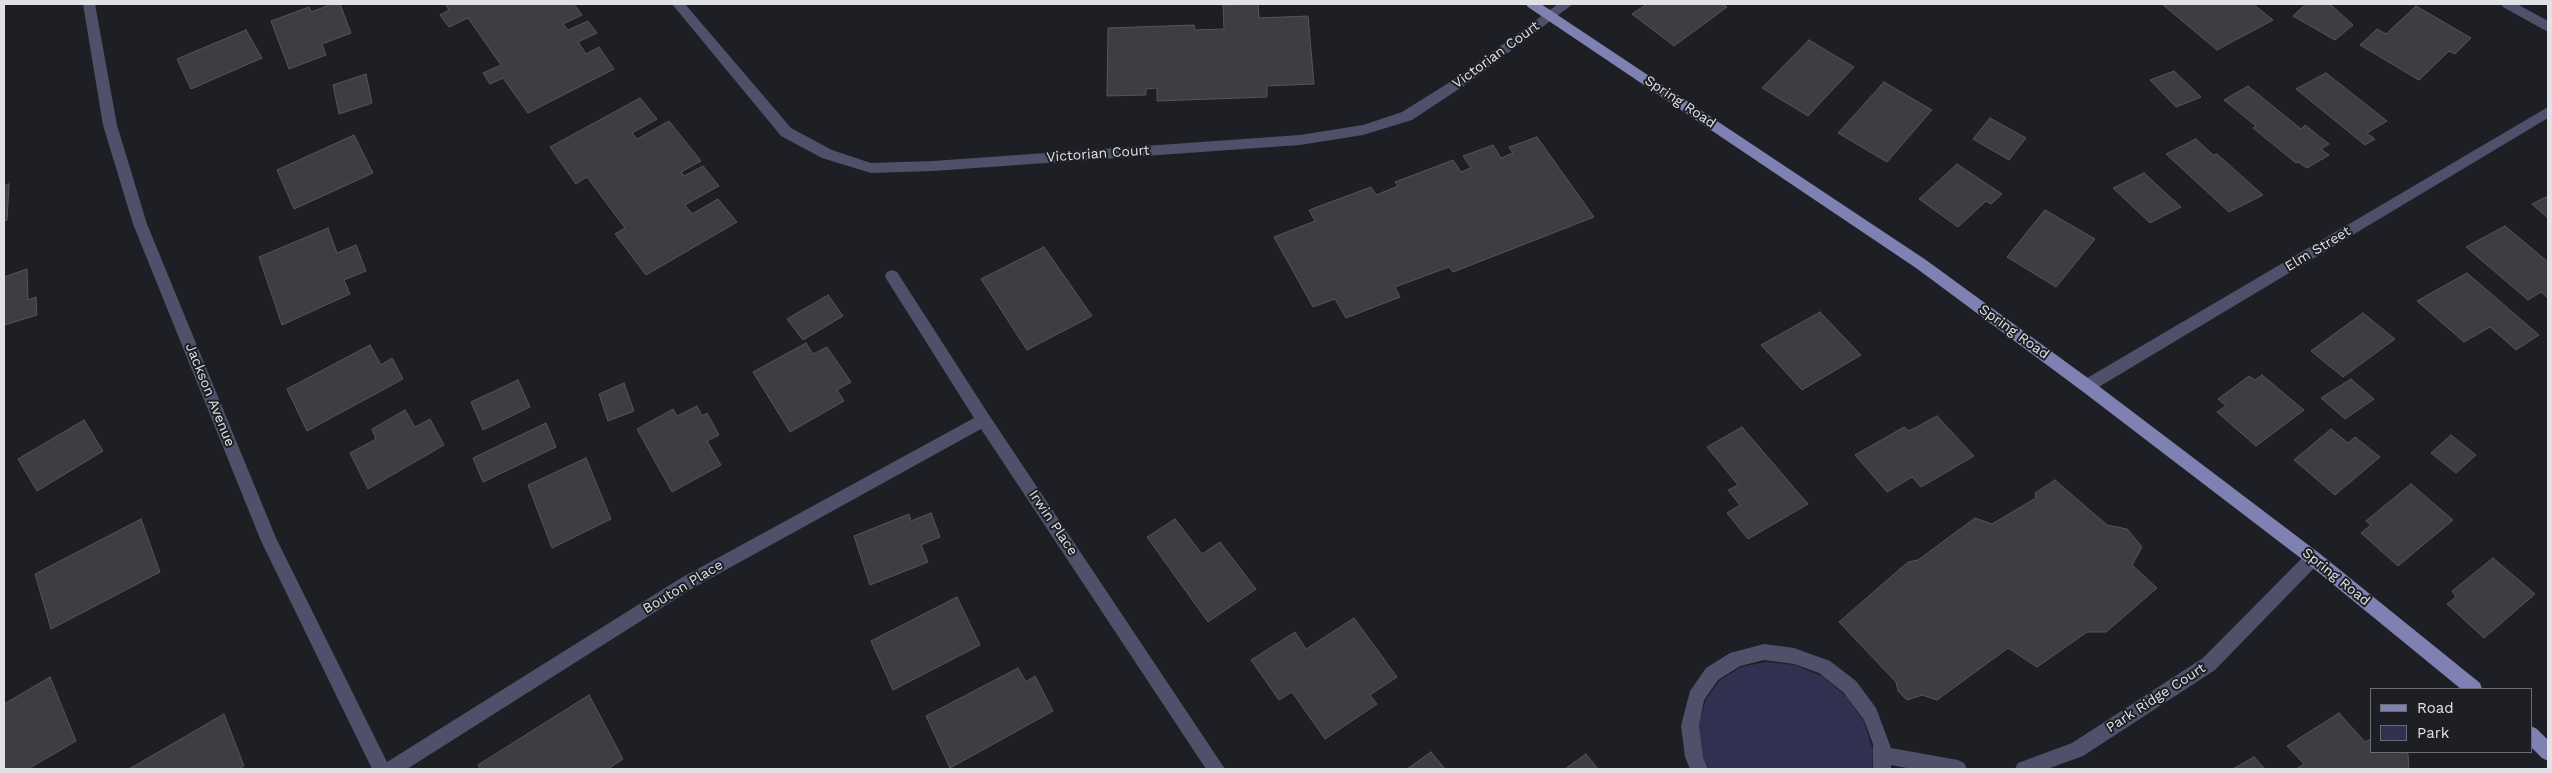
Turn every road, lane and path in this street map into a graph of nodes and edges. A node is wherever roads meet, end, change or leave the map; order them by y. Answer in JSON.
{"nodes":[{"id":1,"x":89,"y":4,"type":"edge"},
{"id":2,"x":678,"y":4,"type":"edge"},
{"id":3,"x":1532,"y":4,"type":"edge"},
{"id":4,"x":1567,"y":4,"type":"edge"},
{"id":5,"x":2507,"y":4,"type":"edge"},
{"id":6,"x":1551,"y":15,"type":"junction"},
{"id":7,"x":2548,"y":27,"type":"edge"},
{"id":8,"x":2548,"y":112,"type":"edge"},
{"id":9,"x":892,"y":276,"type":"dead end"},
{"id":10,"x":2087,"y":386,"type":"junction"},
{"id":11,"x":984,"y":420,"type":"junction"},
{"id":12,"x":2313,"y":558,"type":"junction"},
{"id":13,"x":2473,"y":688,"type":"edge"},
{"id":14,"x":2532,"y":737,"type":"edge"},
{"id":15,"x":2548,"y":752,"type":"edge"},
{"id":16,"x":1882,"y":762,"type":"edge"},
{"id":17,"x":381,"y":769,"type":"edge"},
{"id":18,"x":392,"y":769,"type":"edge"},
{"id":19,"x":1216,"y":769,"type":"edge"},
{"id":20,"x":1699,"y":769,"type":"edge"},
{"id":21,"x":1958,"y":769,"type":"edge"},
{"id":22,"x":2024,"y":769,"type":"edge"}],
"edges":[{"from":1,"to":17,"type":"street","name":"Jackson Avenue"},
{"from":2,"to":6,"type":"street","name":"Victorian Court"},
{"from":3,"to":6,"type":"main road","name":"Spring Road"},
{"from":4,"to":6,"type":"street","name":"Victorian Court"},
{"from":5,"to":7,"type":"street"},
{"from":6,"to":10,"type":"main road","name":"Spring Road"},
{"from":8,"to":10,"type":"street","name":"Elm Street"},
{"from":9,"to":11,"type":"street","name":"Irwin Place"},
{"from":10,"to":12,"type":"main road","name":"Spring Road"},
{"from":11,"to":18,"type":"street","name":"Bouton Place"},
{"from":11,"to":19,"type":"street","name":"Irwin Place"},
{"from":12,"to":13,"type":"main road","name":"Spring Road"},
{"from":12,"to":22,"type":"street","name":"Park Ridge Court"},
{"from":14,"to":15,"type":"main road"},
{"from":16,"to":20,"type":"street"},
{"from":16,"to":21,"type":"street"}]}
